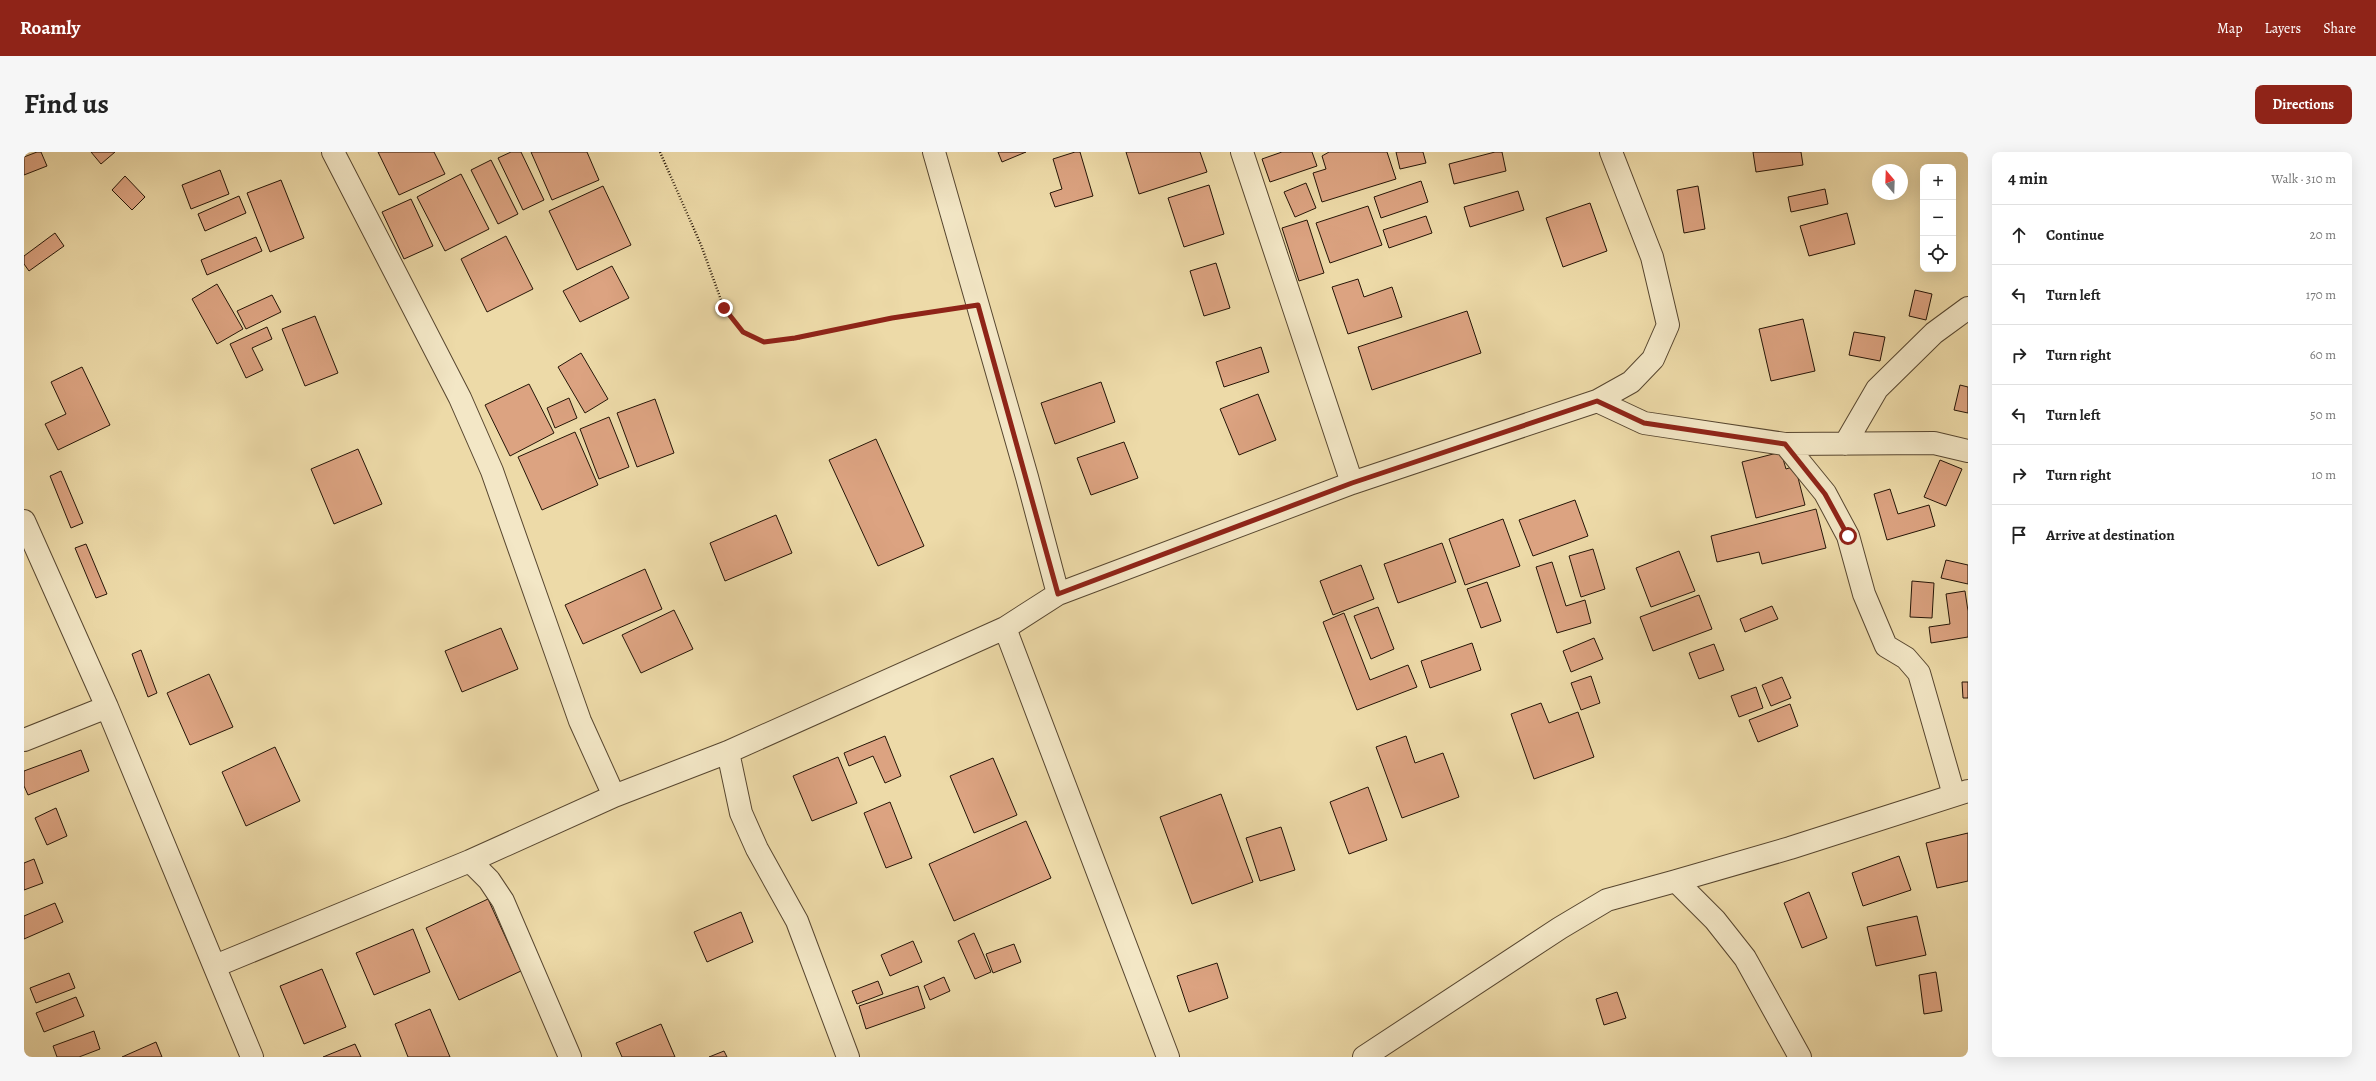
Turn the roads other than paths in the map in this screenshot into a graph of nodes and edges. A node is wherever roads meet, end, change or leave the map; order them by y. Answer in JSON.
{"nodes":[{"id":1,"x":333,"y":152,"type":"edge"},
{"id":2,"x":934,"y":152,"type":"edge"},
{"id":3,"x":1242,"y":152,"type":"edge"},
{"id":4,"x":1611,"y":152,"type":"edge"},
{"id":5,"x":1968,"y":308,"type":"edge"},
{"id":6,"x":1597,"y":401,"type":"junction"},
{"id":7,"x":1785,"y":444,"type":"junction"},
{"id":8,"x":1844,"y":444,"type":"junction"},
{"id":9,"x":1968,"y":451,"type":"edge"},
{"id":10,"x":1352,"y":483,"type":"junction"},
{"id":11,"x":24,"y":521,"type":"edge"},
{"id":12,"x":1058,"y":594,"type":"junction"},
{"id":13,"x":1005,"y":628,"type":"junction"},
{"id":14,"x":107,"y":707,"type":"junction"},
{"id":15,"x":24,"y":740,"type":"edge"},
{"id":16,"x":728,"y":752,"type":"junction"},
{"id":17,"x":1961,"y":793,"type":"edge"},
{"id":18,"x":614,"y":796,"type":"junction"},
{"id":19,"x":470,"y":862,"type":"junction"},
{"id":20,"x":1676,"y":881,"type":"junction"},
{"id":21,"x":215,"y":966,"type":"junction"},
{"id":22,"x":252,"y":1057,"type":"edge"},
{"id":23,"x":570,"y":1057,"type":"edge"},
{"id":24,"x":848,"y":1057,"type":"edge"},
{"id":25,"x":1168,"y":1057,"type":"edge"},
{"id":26,"x":1364,"y":1057,"type":"edge"},
{"id":27,"x":1800,"y":1057,"type":"edge"}],
"edges":[{"from":1,"to":18,"type":"street"},
{"from":2,"to":12,"type":"street"},
{"from":3,"to":10,"type":"street"},
{"from":4,"to":6,"type":"street"},
{"from":5,"to":8,"type":"street"},
{"from":6,"to":7,"type":"street"},
{"from":6,"to":10,"type":"street"},
{"from":7,"to":8,"type":"street"},
{"from":7,"to":17,"type":"street"},
{"from":8,"to":9,"type":"street"},
{"from":10,"to":12,"type":"street"},
{"from":11,"to":14,"type":"street"},
{"from":12,"to":13,"type":"street"},
{"from":13,"to":16,"type":"street"},
{"from":13,"to":25,"type":"street"},
{"from":14,"to":15,"type":"street"},
{"from":14,"to":21,"type":"street"},
{"from":16,"to":18,"type":"street"},
{"from":16,"to":24,"type":"street"},
{"from":17,"to":20,"type":"street"},
{"from":18,"to":19,"type":"street"},
{"from":19,"to":21,"type":"street"},
{"from":19,"to":23,"type":"street"},
{"from":20,"to":26,"type":"street"},
{"from":20,"to":27,"type":"street"},
{"from":21,"to":22,"type":"street"}]}
